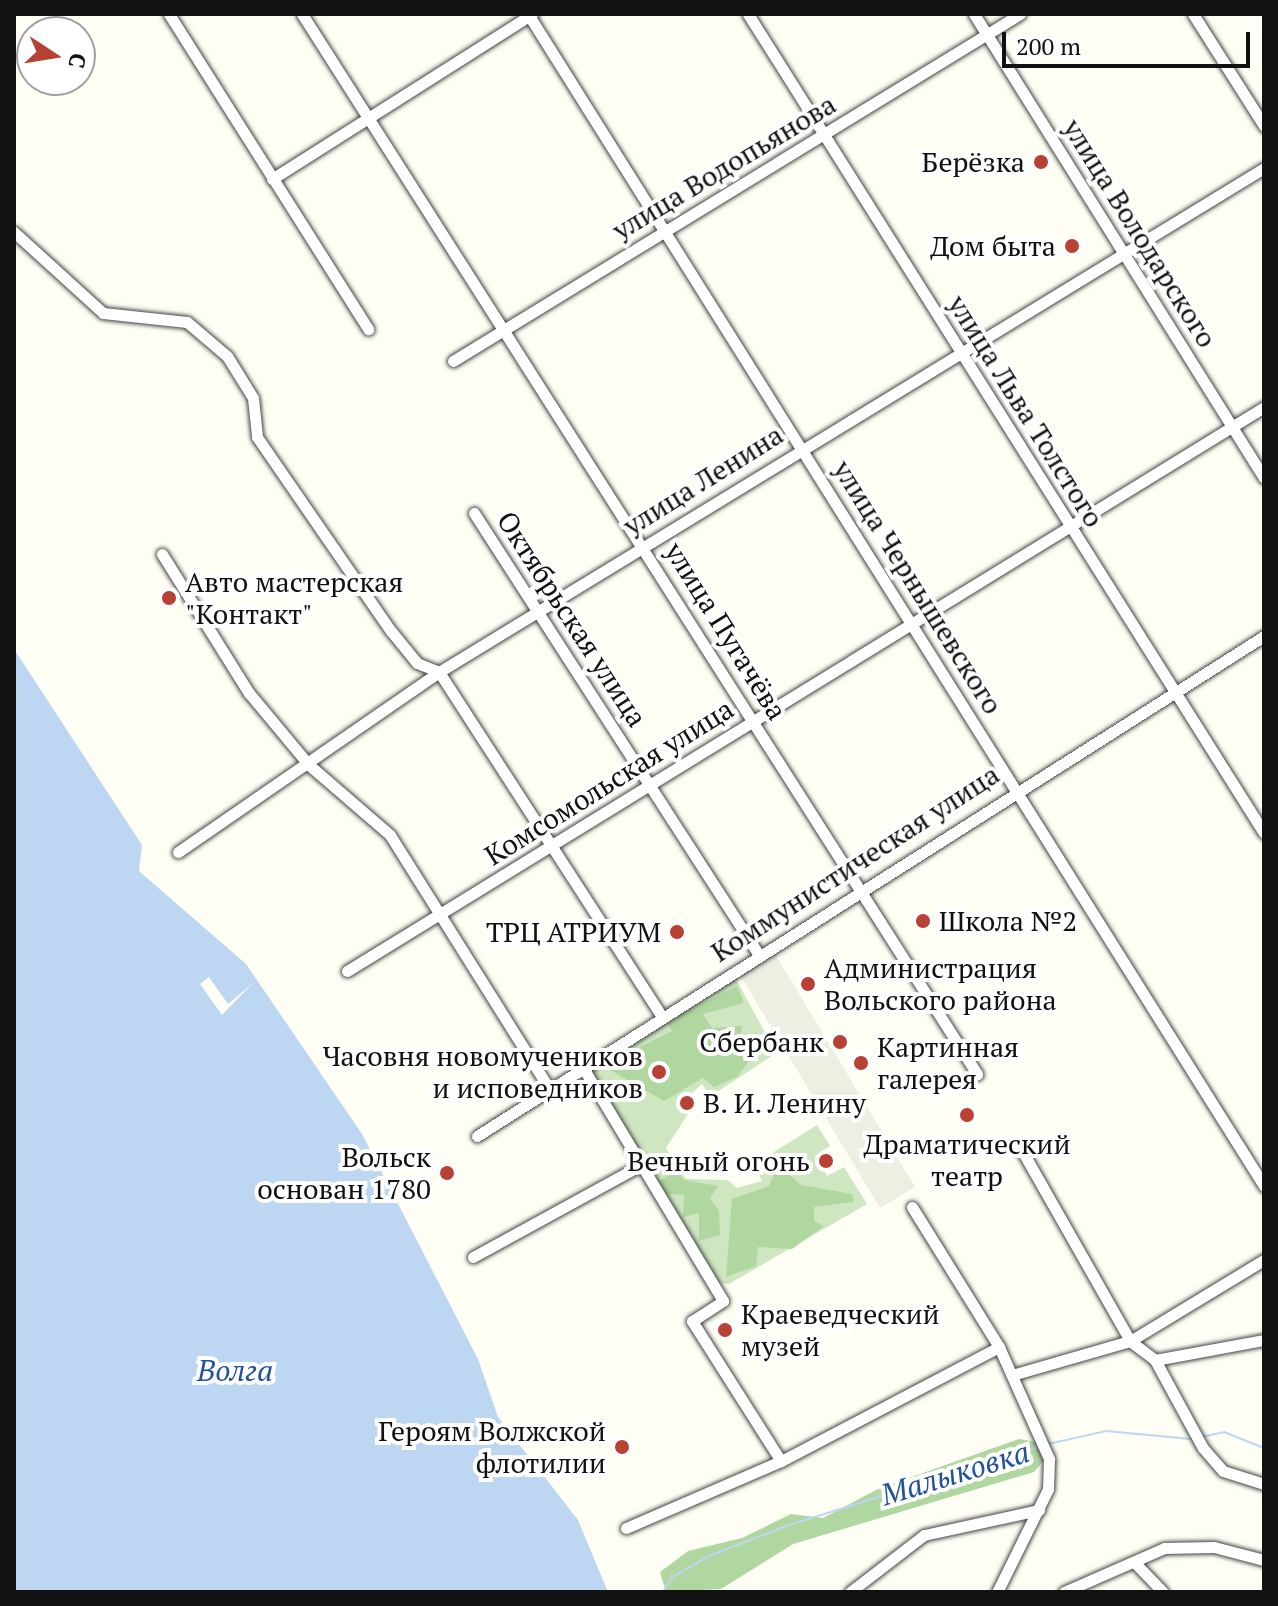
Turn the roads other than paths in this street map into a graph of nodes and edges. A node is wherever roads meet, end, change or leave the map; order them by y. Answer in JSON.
{"nodes":[{"id":1,"x":169,"y":14,"type":"edge"},
{"id":2,"x":302,"y":14,"type":"edge"},
{"id":3,"x":530,"y":14,"type":"edge"},
{"id":4,"x":748,"y":14,"type":"edge"},
{"id":5,"x":974,"y":14,"type":"edge"},
{"id":6,"x":1020,"y":14,"type":"edge"},
{"id":7,"x":1193,"y":14,"type":"edge"},
{"id":8,"x":987,"y":34,"type":"junction"},
{"id":9,"x":366,"y":115,"type":"junction"},
{"id":10,"x":1264,"y":126,"type":"edge"},
{"id":11,"x":824,"y":134,"type":"junction"},
{"id":12,"x":1264,"y":168,"type":"edge"},
{"id":13,"x":272,"y":179,"type":"junction"},
{"id":14,"x":14,"y":232,"type":"edge"},
{"id":15,"x":662,"y":232,"type":"junction"},
{"id":16,"x":1125,"y":253,"type":"junction"},
{"id":17,"x":368,"y":329,"type":"dead end"},
{"id":18,"x":501,"y":330,"type":"junction"},
{"id":19,"x":960,"y":350,"type":"junction"},
{"id":20,"x":453,"y":361,"type":"dead end"},
{"id":21,"x":1264,"y":407,"type":"edge"},
{"id":22,"x":1231,"y":427,"type":"junction"},
{"id":23,"x":803,"y":446,"type":"junction"},
{"id":24,"x":1264,"y":478,"type":"edge"},
{"id":25,"x":474,"y":513,"type":"dead end"},
{"id":26,"x":1068,"y":523,"type":"junction"},
{"id":27,"x":644,"y":545,"type":"junction"},
{"id":28,"x":162,"y":554,"type":"dead end"},
{"id":29,"x":542,"y":609,"type":"junction"},
{"id":30,"x":910,"y":622,"type":"junction"},
{"id":31,"x":1264,"y":636,"type":"edge"},
{"id":32,"x":439,"y":672,"type":"junction"},
{"id":33,"x":1175,"y":691,"type":"junction"},
{"id":34,"x":754,"y":721,"type":"junction"},
{"id":35,"x":309,"y":765,"type":"junction"},
{"id":36,"x":649,"y":784,"type":"junction"},
{"id":37,"x":1015,"y":788,"type":"junction"},
{"id":38,"x":1264,"y":833,"type":"edge"},
{"id":39,"x":553,"y":846,"type":"junction"},
{"id":40,"x":178,"y":852,"type":"dead end"},
{"id":41,"x":863,"y":889,"type":"junction"},
{"id":42,"x":441,"y":913,"type":"junction"},
{"id":43,"x":759,"y":955,"type":"junction"},
{"id":44,"x":347,"y":971,"type":"dead end"},
{"id":45,"x":661,"y":1015,"type":"junction"},
{"id":46,"x":582,"y":1066,"type":"junction"},
{"id":47,"x":977,"y":1074,"type":"dead end"},
{"id":48,"x":549,"y":1088,"type":"junction"},
{"id":49,"x":477,"y":1136,"type":"dead end"},
{"id":50,"x":1020,"y":1147,"type":"dead end"},
{"id":51,"x":641,"y":1165,"type":"junction"},
{"id":52,"x":1264,"y":1186,"type":"edge"},
{"id":53,"x":912,"y":1207,"type":"dead end"},
{"id":54,"x":473,"y":1257,"type":"dead end"},
{"id":55,"x":1264,"y":1260,"type":"edge"},
{"id":56,"x":1264,"y":1340,"type":"edge"},
{"id":57,"x":1130,"y":1341,"type":"junction"},
{"id":58,"x":999,"y":1347,"type":"junction"},
{"id":59,"x":1155,"y":1360,"type":"junction"},
{"id":60,"x":1012,"y":1375,"type":"junction"},
{"id":61,"x":781,"y":1461,"type":"junction"},
{"id":62,"x":1264,"y":1484,"type":"edge"},
{"id":63,"x":1039,"y":1510,"type":"junction"},
{"id":64,"x":626,"y":1528,"type":"dead end"},
{"id":65,"x":1264,"y":1560,"type":"edge"},
{"id":66,"x":1135,"y":1563,"type":"junction"},
{"id":67,"x":850,"y":1592,"type":"edge"},
{"id":68,"x":997,"y":1592,"type":"edge"},
{"id":69,"x":1064,"y":1592,"type":"edge"},
{"id":70,"x":1163,"y":1592,"type":"edge"}],
"edges":[{"from":1,"to":13,"type":"street"},
{"from":2,"to":9,"type":"street","name":"улица Пугачёва"},
{"from":3,"to":9,"type":"street"},
{"from":3,"to":15,"type":"street","name":"улица Чернышевского"},
{"from":4,"to":11,"type":"street","name":"улица Льва Толстого"},
{"from":5,"to":8,"type":"street","name":"улица Володарского"},
{"from":6,"to":8,"type":"street","name":"улица Водопьянова"},
{"from":7,"to":10,"type":"street"},
{"from":8,"to":11,"type":"street","name":"улица Водопьянова"},
{"from":8,"to":16,"type":"street","name":"улица Володарского"},
{"from":9,"to":13,"type":"street"},
{"from":9,"to":18,"type":"street","name":"улица Пугачёва"},
{"from":11,"to":15,"type":"street","name":"улица Водопьянова"},
{"from":11,"to":19,"type":"street","name":"улица Льва Толстого"},
{"from":12,"to":16,"type":"street","name":"улица Ленина"},
{"from":13,"to":17,"type":"street"},
{"from":14,"to":32,"type":"street"},
{"from":15,"to":18,"type":"street","name":"улица Водопьянова"},
{"from":15,"to":23,"type":"street","name":"улица Чернышевского"},
{"from":16,"to":19,"type":"street","name":"улица Ленина"},
{"from":16,"to":22,"type":"street","name":"улица Володарского"},
{"from":18,"to":20,"type":"street","name":"улица Водопьянова"},
{"from":18,"to":27,"type":"street","name":"улица Пугачёва"},
{"from":19,"to":23,"type":"street","name":"улица Ленина"},
{"from":19,"to":26,"type":"street","name":"улица Льва Толстого"},
{"from":21,"to":22,"type":"street","name":"Комсомольская улица"},
{"from":22,"to":24,"type":"street","name":"улица Володарского"},
{"from":22,"to":26,"type":"street","name":"Комсомольская улица"},
{"from":23,"to":27,"type":"street","name":"улица Ленина"},
{"from":23,"to":30,"type":"street","name":"улица Чернышевского"},
{"from":25,"to":29,"type":"street","name":"Октябрьская улица"},
{"from":26,"to":30,"type":"street","name":"Комсомольская улица"},
{"from":26,"to":33,"type":"street","name":"улица Льва Толстого"},
{"from":27,"to":29,"type":"street","name":"улица Ленина"},
{"from":27,"to":34,"type":"street","name":"улица Пугачёва"},
{"from":28,"to":35,"type":"street"},
{"from":29,"to":32,"type":"street","name":"улица Ленина"},
{"from":29,"to":36,"type":"street","name":"Октябрьская улица"},
{"from":30,"to":34,"type":"street","name":"Комсомольская улица"},
{"from":30,"to":37,"type":"street","name":"улица Чернышевского"},
{"from":31,"to":33,"type":"street","name":"Коммунистическая улица"},
{"from":32,"to":35,"type":"street","name":"улица Ленина"},
{"from":32,"to":39,"type":"street"},
{"from":33,"to":37,"type":"street","name":"Коммунистическая улица"},
{"from":33,"to":38,"type":"street","name":"улица Льва Толстого"},
{"from":34,"to":36,"type":"street","name":"Комсомольская улица"},
{"from":34,"to":41,"type":"street","name":"улица Пугачёва"},
{"from":35,"to":40,"type":"street","name":"улица Ленина"},
{"from":35,"to":42,"type":"street"},
{"from":36,"to":39,"type":"street","name":"Комсомольская улица"},
{"from":36,"to":43,"type":"street","name":"Октябрьская улица"},
{"from":37,"to":41,"type":"street","name":"Коммунистическая улица"},
{"from":37,"to":52,"type":"street","name":"улица Чернышевского"},
{"from":39,"to":42,"type":"street","name":"Комсомольская улица"},
{"from":39,"to":45,"type":"street"},
{"from":41,"to":43,"type":"street","name":"Коммунистическая улица"},
{"from":41,"to":47,"type":"street","name":"улица Пугачёва"},
{"from":42,"to":44,"type":"street","name":"Комсомольская улица"},
{"from":42,"to":48,"type":"street"},
{"from":43,"to":45,"type":"street","name":"Коммунистическая улица"},
{"from":45,"to":46,"type":"street","name":"Коммунистическая улица"},
{"from":46,"to":48,"type":"street","name":"Коммунистическая улица"},
{"from":46,"to":51,"type":"street"},
{"from":48,"to":49,"type":"street","name":"Коммунистическая улица"},
{"from":50,"to":57,"type":"street"},
{"from":51,"to":54,"type":"street"},
{"from":51,"to":61,"type":"street"},
{"from":53,"to":58,"type":"street"},
{"from":55,"to":57,"type":"street"},
{"from":56,"to":59,"type":"street"},
{"from":57,"to":59,"type":"street"},
{"from":57,"to":60,"type":"street"},
{"from":58,"to":60,"type":"street"},
{"from":58,"to":61,"type":"street"},
{"from":59,"to":62,"type":"street"},
{"from":60,"to":63,"type":"street"},
{"from":61,"to":64,"type":"street"},
{"from":63,"to":67,"type":"street"},
{"from":63,"to":68,"type":"street"},
{"from":65,"to":66,"type":"street"},
{"from":66,"to":69,"type":"street"},
{"from":66,"to":70,"type":"street"}]}
